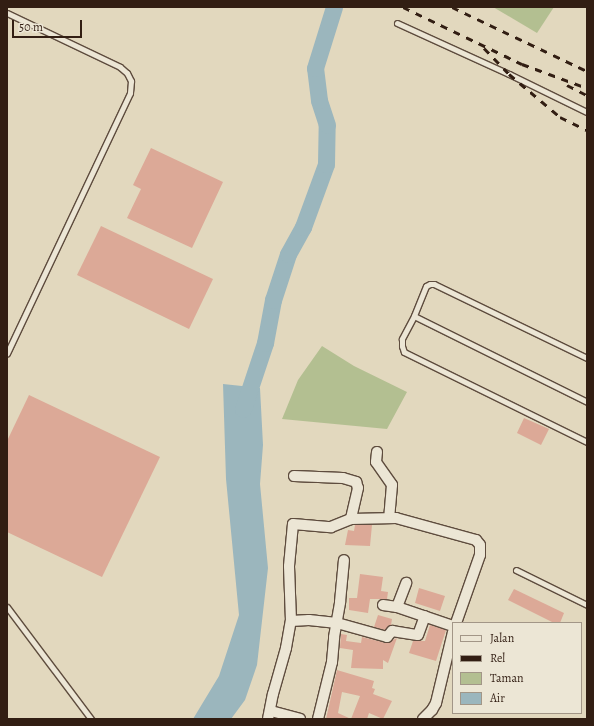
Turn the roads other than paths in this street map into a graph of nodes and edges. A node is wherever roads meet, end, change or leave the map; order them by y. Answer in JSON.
{"nodes":[{"id":1,"x":7,"y":13,"type":"edge"},
{"id":2,"x":397,"y":23,"type":"dead end"},
{"id":3,"x":587,"y":112,"type":"edge"},
{"id":4,"x":414,"y":316,"type":"junction"},
{"id":5,"x":7,"y":353,"type":"edge"},
{"id":6,"x":587,"y":358,"type":"edge"},
{"id":7,"x":587,"y":402,"type":"edge"},
{"id":8,"x":587,"y":442,"type":"edge"},
{"id":9,"x":377,"y":452,"type":"dead end"},
{"id":10,"x":294,"y":476,"type":"dead end"},
{"id":11,"x":389,"y":518,"type":"junction"},
{"id":12,"x":351,"y":519,"type":"junction"},
{"id":13,"x":344,"y":560,"type":"dead end"},
{"id":14,"x":516,"y":570,"type":"dead end"},
{"id":15,"x":406,"y":583,"type":"dead end"},
{"id":16,"x":383,"y":604,"type":"dead end"},
{"id":17,"x":587,"y":605,"type":"edge"},
{"id":18,"x":397,"y":606,"type":"junction"},
{"id":19,"x":7,"y":607,"type":"edge"},
{"id":20,"x":425,"y":616,"type":"junction"},
{"id":21,"x":291,"y":621,"type":"junction"},
{"id":22,"x":456,"y":622,"type":"edge"},
{"id":23,"x":337,"y":623,"type":"junction"},
{"id":24,"x":452,"y":626,"type":"edge"},
{"id":25,"x":452,"y":636,"type":"edge"},
{"id":26,"x":270,"y":715,"type":"edge"},
{"id":27,"x":91,"y":719,"type":"edge"},
{"id":28,"x":300,"y":719,"type":"edge"},
{"id":29,"x":318,"y":719,"type":"edge"},
{"id":30,"x":423,"y":719,"type":"edge"}],
"edges":[{"from":1,"to":5,"type":"lane"},
{"from":2,"to":3,"type":"lane"},
{"from":4,"to":6,"type":"lane"},
{"from":4,"to":7,"type":"lane"},
{"from":4,"to":8,"type":"lane"},
{"from":9,"to":11,"type":"street"},
{"from":10,"to":12,"type":"street"},
{"from":11,"to":12,"type":"street"},
{"from":11,"to":22,"type":"street"},
{"from":12,"to":21,"type":"street"},
{"from":13,"to":23,"type":"street"},
{"from":14,"to":17,"type":"lane"},
{"from":15,"to":18,"type":"street"},
{"from":16,"to":18,"type":"street"},
{"from":18,"to":20,"type":"street"},
{"from":19,"to":27,"type":"lane"},
{"from":20,"to":23,"type":"street"},
{"from":20,"to":24,"type":"street"},
{"from":21,"to":23,"type":"street"},
{"from":21,"to":26,"type":"street"},
{"from":23,"to":29,"type":"street"},
{"from":25,"to":30,"type":"street"},
{"from":26,"to":28,"type":"street"}]}
